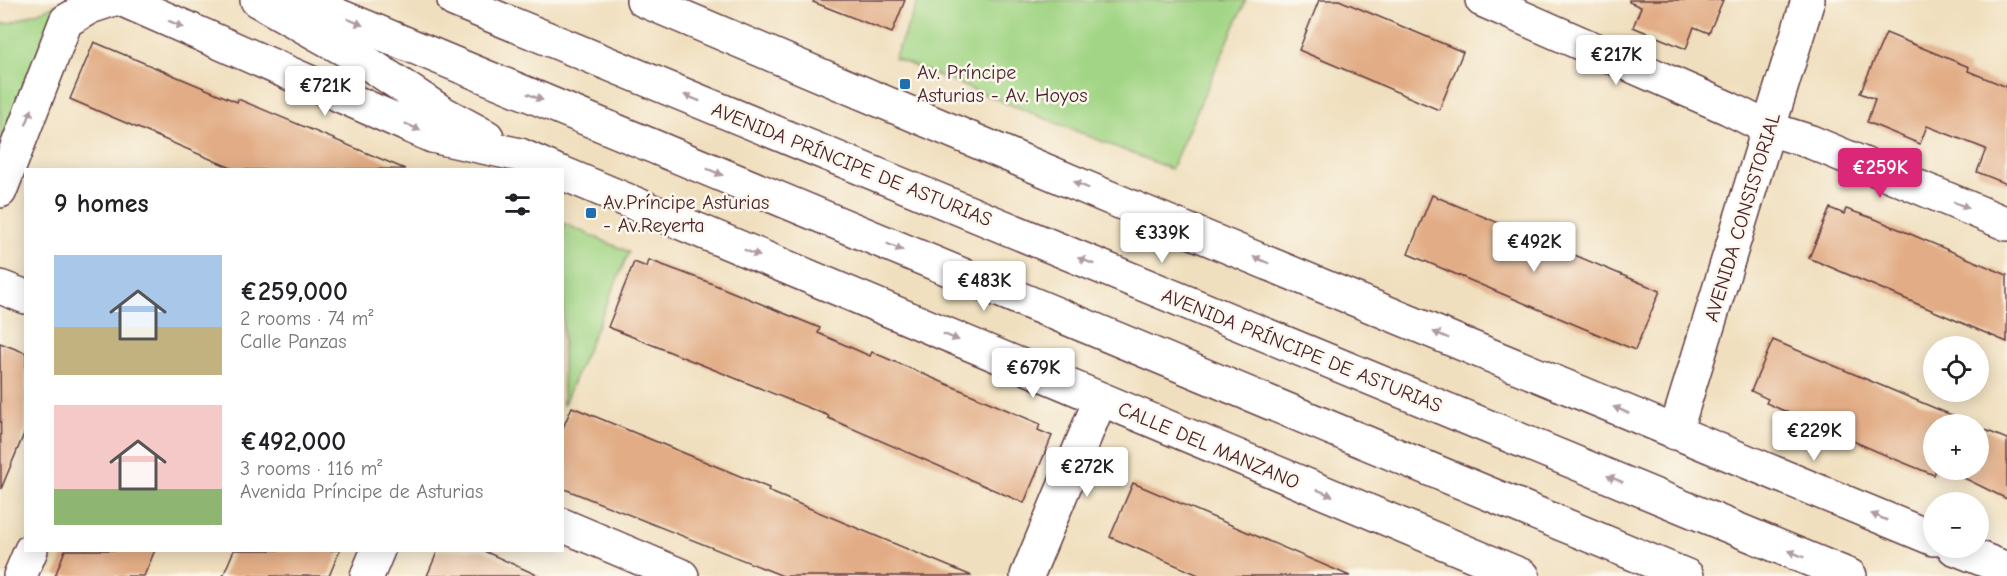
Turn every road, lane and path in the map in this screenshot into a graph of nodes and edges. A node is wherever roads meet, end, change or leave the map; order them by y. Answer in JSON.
{"nodes":[{"id":1,"x":111,"y":0,"type":"edge"},
{"id":2,"x":123,"y":0,"type":"edge"},
{"id":3,"x":257,"y":0,"type":"edge"},
{"id":4,"x":301,"y":0,"type":"edge"},
{"id":5,"x":454,"y":0,"type":"edge"},
{"id":6,"x":643,"y":0,"type":"edge"},
{"id":7,"x":1482,"y":0,"type":"edge"},
{"id":8,"x":1808,"y":0,"type":"edge"},
{"id":9,"x":1770,"y":129,"type":"junction"},
{"id":10,"x":520,"y":155,"type":"junction"},
{"id":11,"x":549,"y":168,"type":"edge"},
{"id":12,"x":564,"y":174,"type":"edge"},
{"id":13,"x":0,"y":191,"type":"edge"},
{"id":14,"x":2007,"y":224,"type":"edge"},
{"id":15,"x":0,"y":287,"type":"edge"},
{"id":16,"x":24,"y":296,"type":"edge"},
{"id":17,"x":1100,"y":400,"type":"junction"},
{"id":18,"x":1675,"y":433,"type":"junction"},
{"id":19,"x":564,"y":526,"type":"edge"},
{"id":20,"x":1923,"y":534,"type":"edge"},
{"id":21,"x":30,"y":552,"type":"edge"},
{"id":22,"x":377,"y":552,"type":"edge"},
{"id":23,"x":1979,"y":558,"type":"edge"},
{"id":24,"x":2007,"y":569,"type":"edge"},
{"id":25,"x":20,"y":576,"type":"edge"},
{"id":26,"x":367,"y":576,"type":"edge"},
{"id":27,"x":682,"y":576,"type":"edge"},
{"id":28,"x":1027,"y":576,"type":"edge"},
{"id":29,"x":1523,"y":576,"type":"edge"},
{"id":30,"x":1687,"y":576,"type":"edge"},
{"id":31,"x":1850,"y":576,"type":"edge"}],
"edges":[{"from":13,"to":1,"type":"street","one_way":true},
{"from":2,"to":10,"type":"street","one_way":true},
{"from":3,"to":10,"type":"street"},
{"from":4,"to":30,"type":"street","one_way":true},
{"from":31,"to":5,"type":"street","name":"AVENIDA PRÍNCIPE DE ASTURIAS","one_way":true},
{"from":18,"to":6,"type":"street","one_way":true},
{"from":7,"to":9,"type":"street"},
{"from":8,"to":9,"type":"street","name":"AVENIDA CONSISTORIAL"},
{"from":9,"to":14,"type":"street","one_way":true},
{"from":9,"to":18,"type":"street","name":"AVENIDA CONSISTORIAL"},
{"from":10,"to":11,"type":"street"},
{"from":12,"to":17,"type":"street","name":"CALLE DEL MANZANO","one_way":true},
{"from":15,"to":16,"type":"street"},
{"from":17,"to":28,"type":"street"},
{"from":17,"to":29,"type":"street","name":"CALLE DEL MANZANO","one_way":true},
{"from":20,"to":18,"type":"street","one_way":true},
{"from":19,"to":27,"type":"street"},
{"from":21,"to":25,"type":"street"},
{"from":22,"to":26,"type":"street"},
{"from":23,"to":24,"type":"street"}]}
